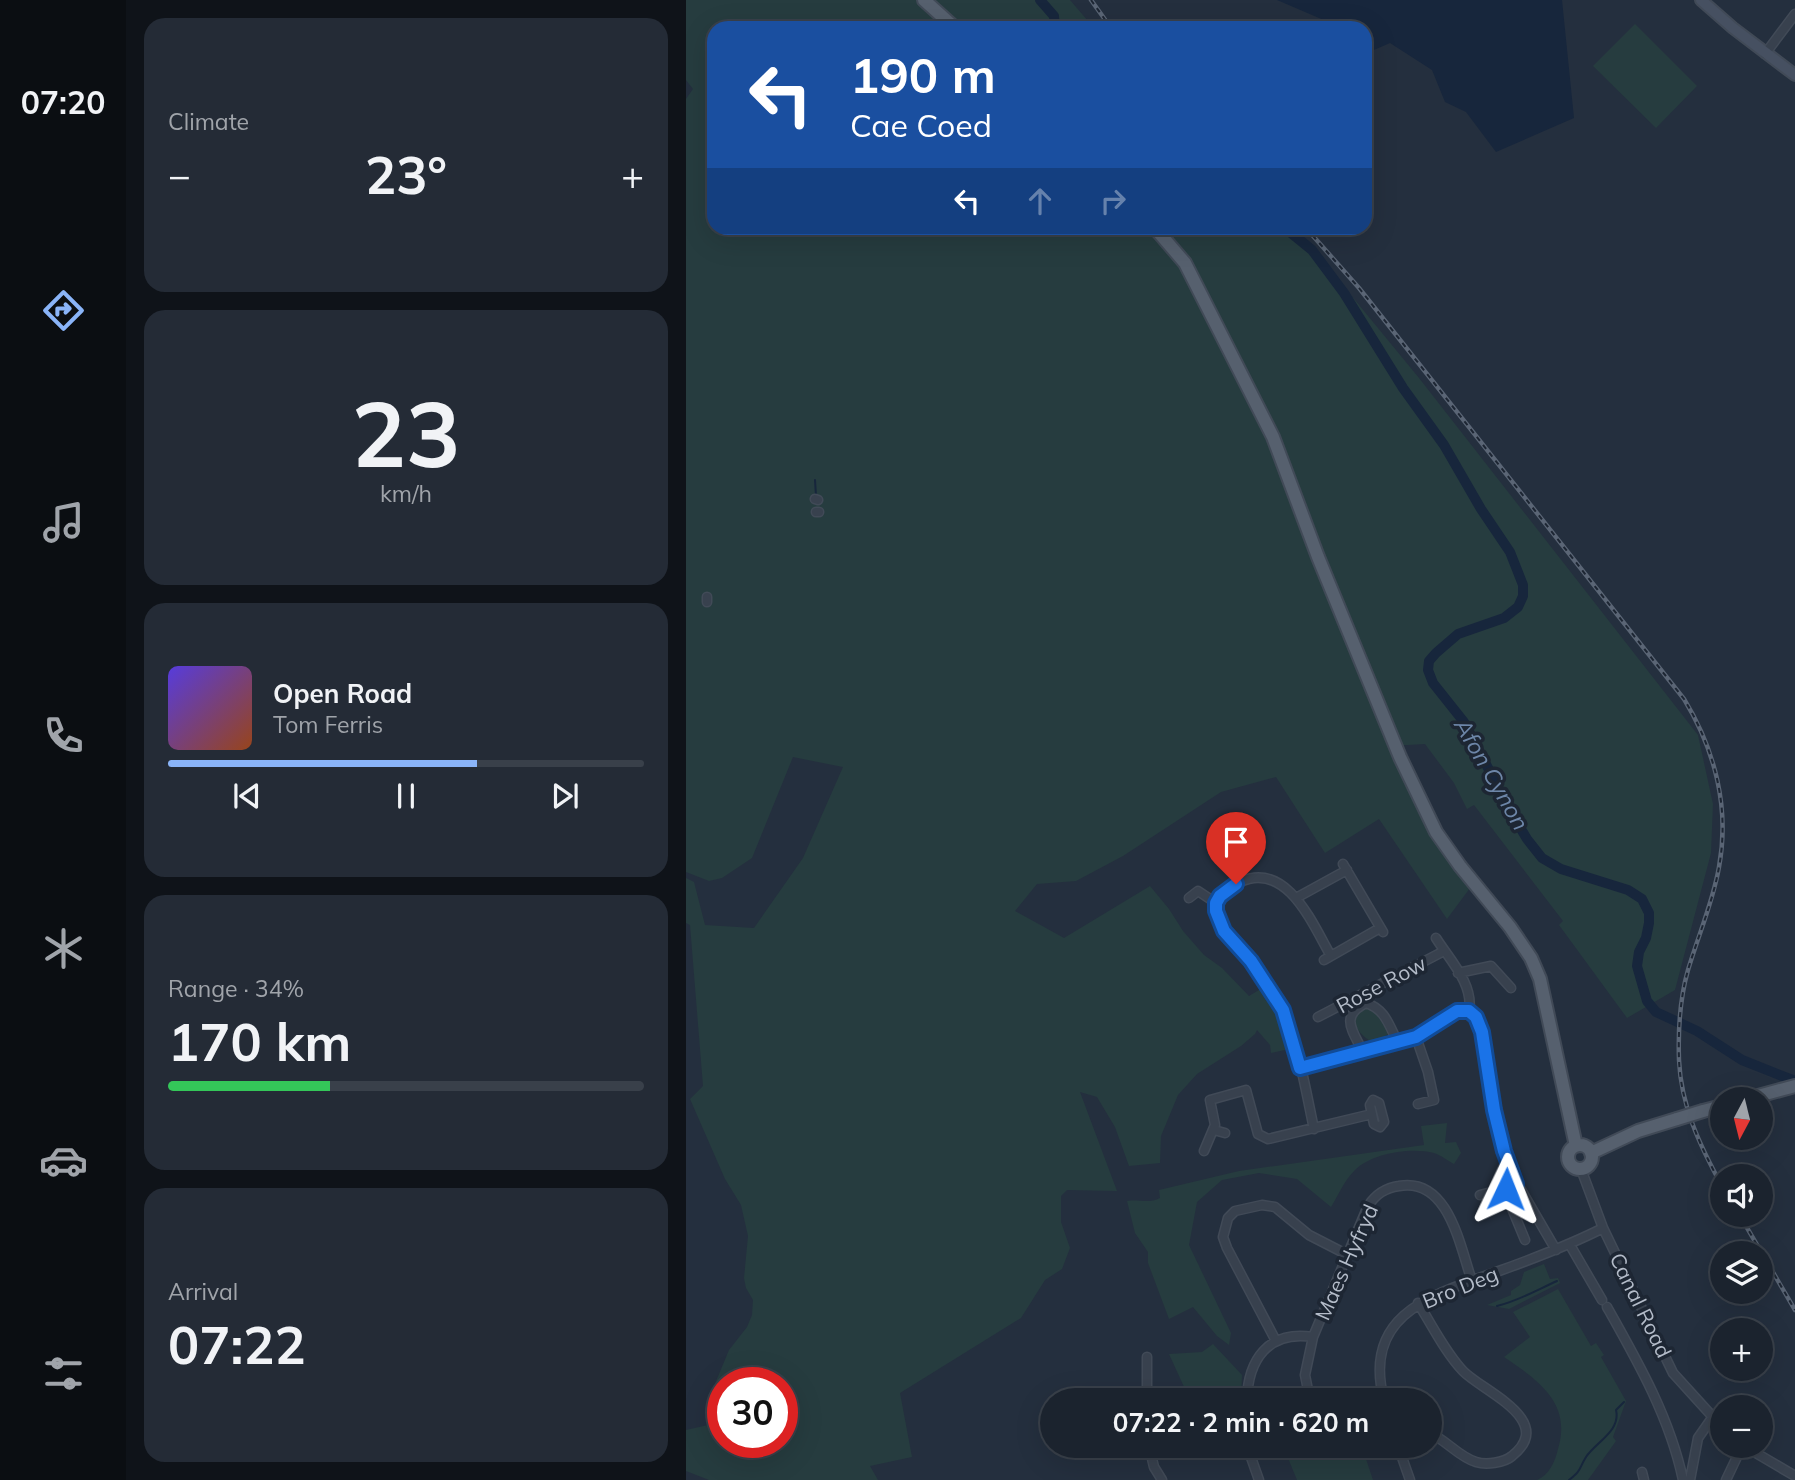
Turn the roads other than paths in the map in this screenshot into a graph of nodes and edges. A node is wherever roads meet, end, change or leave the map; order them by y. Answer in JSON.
{"nodes":[{"id":1,"x":924,"y":0,"type":"edge"},
{"id":2,"x":1701,"y":0,"type":"edge"},
{"id":3,"x":1795,"y":15,"type":"edge"},
{"id":4,"x":947,"y":21,"type":"edge"},
{"id":5,"x":1765,"y":54,"type":"junction"},
{"id":6,"x":1795,"y":75,"type":"edge"},
{"id":7,"x":1161,"y":235,"type":"edge"},
{"id":8,"x":1189,"y":898,"type":"dead end"},
{"id":9,"x":1296,"y":898,"type":"junction"},
{"id":10,"x":1216,"y":903,"type":"junction"},
{"id":11,"x":1436,"y":938,"type":"dead end"},
{"id":12,"x":1444,"y":951,"type":"junction"},
{"id":13,"x":1458,"y":973,"type":"junction"},
{"id":14,"x":1511,"y":988,"type":"dead end"},
{"id":15,"x":1469,"y":1011,"type":"junction"},
{"id":16,"x":1318,"y":1017,"type":"dead end"},
{"id":17,"x":1416,"y":1037,"type":"junction"},
{"id":18,"x":1397,"y":1041,"type":"junction"},
{"id":19,"x":1363,"y":1052,"type":"junction"},
{"id":20,"x":1300,"y":1068,"type":"junction"},
{"id":21,"x":1795,"y":1086,"type":"edge"},
{"id":22,"x":1773,"y":1092,"type":"edge"},
{"id":23,"x":1419,"y":1104,"type":"dead end"},
{"id":24,"x":1710,"y":1109,"type":"edge"},
{"id":25,"x":1372,"y":1114,"type":"dead end"},
{"id":26,"x":1314,"y":1129,"type":"junction"},
{"id":27,"x":1214,"y":1130,"type":"junction"},
{"id":28,"x":1225,"y":1133,"type":"dead end"},
{"id":29,"x":1576,"y":1146,"type":"junction"},
{"id":30,"x":1204,"y":1151,"type":"dead end"},
{"id":31,"x":1591,"y":1153,"type":"junction"},
{"id":32,"x":1581,"y":1169,"type":"junction"},
{"id":33,"x":1516,"y":1184,"type":"junction"},
{"id":34,"x":1506,"y":1189,"type":"junction"},
{"id":35,"x":1480,"y":1195,"type":"dead end"},
{"id":36,"x":1604,"y":1228,"type":"junction"},
{"id":37,"x":1525,"y":1240,"type":"dead end"},
{"id":38,"x":1570,"y":1245,"type":"junction"},
{"id":39,"x":1556,"y":1250,"type":"junction"},
{"id":40,"x":1348,"y":1255,"type":"junction"},
{"id":41,"x":1472,"y":1281,"type":"junction"},
{"id":42,"x":1418,"y":1303,"type":"junction"},
{"id":43,"x":1313,"y":1337,"type":"junction"},
{"id":44,"x":1276,"y":1341,"type":"junction"},
{"id":45,"x":1147,"y":1357,"type":"dead end"},
{"id":46,"x":1147,"y":1388,"type":"edge"},
{"id":47,"x":1249,"y":1388,"type":"edge"},
{"id":48,"x":1308,"y":1388,"type":"edge"},
{"id":49,"x":1381,"y":1388,"type":"edge"},
{"id":50,"x":1710,"y":1416,"type":"edge"},
{"id":51,"x":1710,"y":1421,"type":"edge"},
{"id":52,"x":1442,"y":1441,"type":"edge"},
{"id":53,"x":1152,"y":1458,"type":"edge"},
{"id":54,"x":1251,"y":1458,"type":"edge"},
{"id":55,"x":1402,"y":1458,"type":"edge"},
{"id":56,"x":1764,"y":1458,"type":"edge"},
{"id":57,"x":1736,"y":1459,"type":"dead end"},
{"id":58,"x":1795,"y":1476,"type":"edge"},
{"id":59,"x":1163,"y":1480,"type":"edge"},
{"id":60,"x":1259,"y":1480,"type":"edge"},
{"id":61,"x":1410,"y":1480,"type":"edge"},
{"id":62,"x":1683,"y":1480,"type":"edge"},
{"id":63,"x":1690,"y":1480,"type":"edge"},
{"id":64,"x":1726,"y":1480,"type":"edge"}],
"edges":[{"from":1,"to":4,"type":"main road"},
{"from":2,"to":5,"type":"main road"},
{"from":3,"to":5,"type":"street"},
{"from":5,"to":6,"type":"main road"},
{"from":7,"to":29,"type":"main road"},
{"from":8,"to":10,"type":"street"},
{"from":9,"to":9,"type":"street"},
{"from":9,"to":10,"type":"street"},
{"from":10,"to":20,"type":"street"},
{"from":11,"to":12,"type":"street"},
{"from":12,"to":13,"type":"street"},
{"from":12,"to":16,"type":"street","name":"Rose Row"},
{"from":13,"to":14,"type":"street"},
{"from":13,"to":15,"type":"street"},
{"from":15,"to":17,"type":"street"},
{"from":15,"to":33,"type":"street"},
{"from":17,"to":18,"type":"street"},
{"from":17,"to":23,"type":"street"},
{"from":18,"to":19,"type":"street"},
{"from":18,"to":19,"type":"street"},
{"from":19,"to":20,"type":"street"},
{"from":20,"to":26,"type":"street"},
{"from":21,"to":22,"type":"main road"},
{"from":24,"to":31,"type":"main road","bridge":true},
{"from":25,"to":26,"type":"street"},
{"from":26,"to":27,"type":"street"},
{"from":27,"to":28,"type":"street"},
{"from":27,"to":30,"type":"street"},
{"from":29,"to":31,"type":"main road"},
{"from":29,"to":32,"type":"main road"},
{"from":31,"to":32,"type":"main road"},
{"from":32,"to":36,"type":"street","name":"Canal Road"},
{"from":33,"to":34,"type":"street"},
{"from":33,"to":39,"type":"street"},
{"from":34,"to":35,"type":"street"},
{"from":34,"to":37,"type":"street"},
{"from":36,"to":38,"type":"street","name":"Bro Deg"},
{"from":36,"to":50,"type":"street","name":"Canal Road"},
{"from":38,"to":39,"type":"street","name":"Bro Deg"},
{"from":38,"to":62,"type":"street"},
{"from":39,"to":41,"type":"street","name":"Bro Deg"},
{"from":40,"to":41,"type":"street","name":"Maes Hyfryd"},
{"from":40,"to":43,"type":"street","name":"Maes Hyfryd"},
{"from":40,"to":44,"type":"street"},
{"from":41,"to":42,"type":"street","name":"Bro Deg"},
{"from":42,"to":49,"type":"street","name":"Bro Deg"},
{"from":42,"to":52,"type":"street"},
{"from":43,"to":44,"type":"street"},
{"from":43,"to":48,"type":"street","name":"Maes Hyfryd"},
{"from":44,"to":47,"type":"street"},
{"from":45,"to":46,"type":"street"},
{"from":51,"to":63,"type":"street"},
{"from":53,"to":59,"type":"street"},
{"from":54,"to":60,"type":"street"},
{"from":55,"to":61,"type":"street"},
{"from":56,"to":58,"type":"street"},
{"from":57,"to":64,"type":"street"}]}
